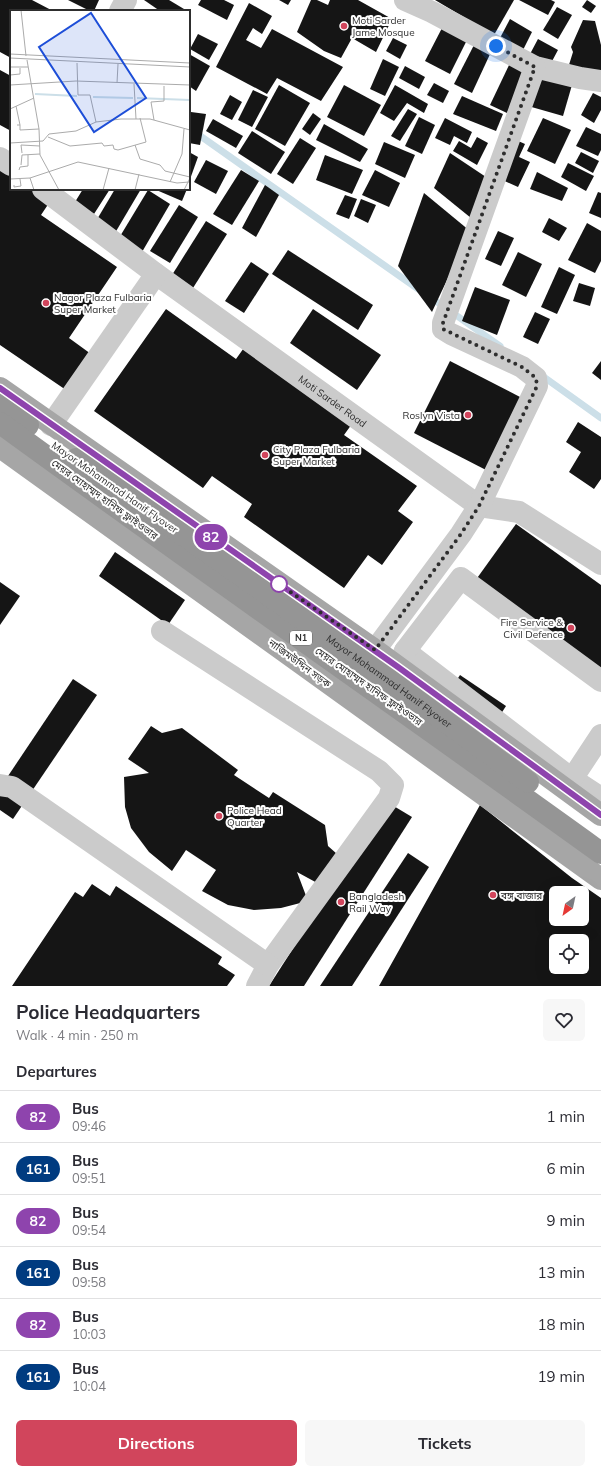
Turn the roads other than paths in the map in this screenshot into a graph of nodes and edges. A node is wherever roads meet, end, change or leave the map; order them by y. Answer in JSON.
{"nodes":[{"id":1,"x":126,"y":0,"type":"edge"},
{"id":2,"x":405,"y":0,"type":"edge"},
{"id":3,"x":121,"y":10,"type":"edge"},
{"id":4,"x":535,"y":67,"type":"junction"},
{"id":5,"x":601,"y":81,"type":"edge"},
{"id":6,"x":0,"y":158,"type":"edge"},
{"id":7,"x":10,"y":165,"type":"edge"},
{"id":8,"x":44,"y":190,"type":"edge"},
{"id":9,"x":156,"y":274,"type":"junction"},
{"id":10,"x":0,"y":388,"type":"edge"},
{"id":11,"x":0,"y":405,"type":"edge"},
{"id":12,"x":0,"y":423,"type":"edge"},
{"id":13,"x":51,"y":425,"type":"junction"},
{"id":14,"x":0,"y":447,"type":"edge"},
{"id":15,"x":479,"y":506,"type":"junction"},
{"id":16,"x":601,"y":564,"type":"edge"},
{"id":17,"x":162,"y":631,"type":"dead end"},
{"id":18,"x":375,"y":650,"type":"junction"},
{"id":19,"x":402,"y":659,"type":"junction"},
{"id":20,"x":601,"y":681,"type":"edge"},
{"id":21,"x":601,"y":734,"type":"edge"},
{"id":22,"x":569,"y":783,"type":"junction"},
{"id":23,"x":0,"y":785,"type":"edge"},
{"id":24,"x":601,"y":798,"type":"edge"},
{"id":25,"x":601,"y":815,"type":"edge"},
{"id":26,"x":601,"y":834,"type":"edge"},
{"id":27,"x":601,"y":853,"type":"edge"},
{"id":28,"x":601,"y":879,"type":"edge"},
{"id":29,"x":268,"y":966,"type":"junction"},
{"id":30,"x":257,"y":986,"type":"edge"}],
"edges":[{"from":1,"to":3,"type":"street"},
{"from":2,"to":4,"type":"street"},
{"from":4,"to":5,"type":"street"},
{"from":4,"to":15,"type":"street"},
{"from":6,"to":7,"type":"street"},
{"from":8,"to":9,"type":"street","name":"Moti Sarder Road"},
{"from":9,"to":13,"type":"street"},
{"from":9,"to":15,"type":"street","name":"Moti Sarder Road"},
{"from":10,"to":13,"type":"main road"},
{"from":11,"to":26,"type":"highway","name":"Mayor Mohammad Hanif Flyover","number":"N1"},
{"from":12,"to":27,"type":"highway","name":"মেয়র মোহাম্মদ হানিফ ফ্লাইওভার","number":"N1"},
{"from":13,"to":18,"type":"main road"},
{"from":14,"to":28,"type":"main road","name":"নাজিমউদ্দিন সড়ক"},
{"from":15,"to":16,"type":"street"},
{"from":15,"to":18,"type":"street"},
{"from":17,"to":29,"type":"street"},
{"from":18,"to":19,"type":"main road"},
{"from":19,"to":20,"type":"street"},
{"from":19,"to":22,"type":"main road"},
{"from":21,"to":22,"type":"street"},
{"from":22,"to":24,"type":"street"},
{"from":22,"to":25,"type":"main road"},
{"from":23,"to":29,"type":"street"},
{"from":29,"to":30,"type":"street"}]}
